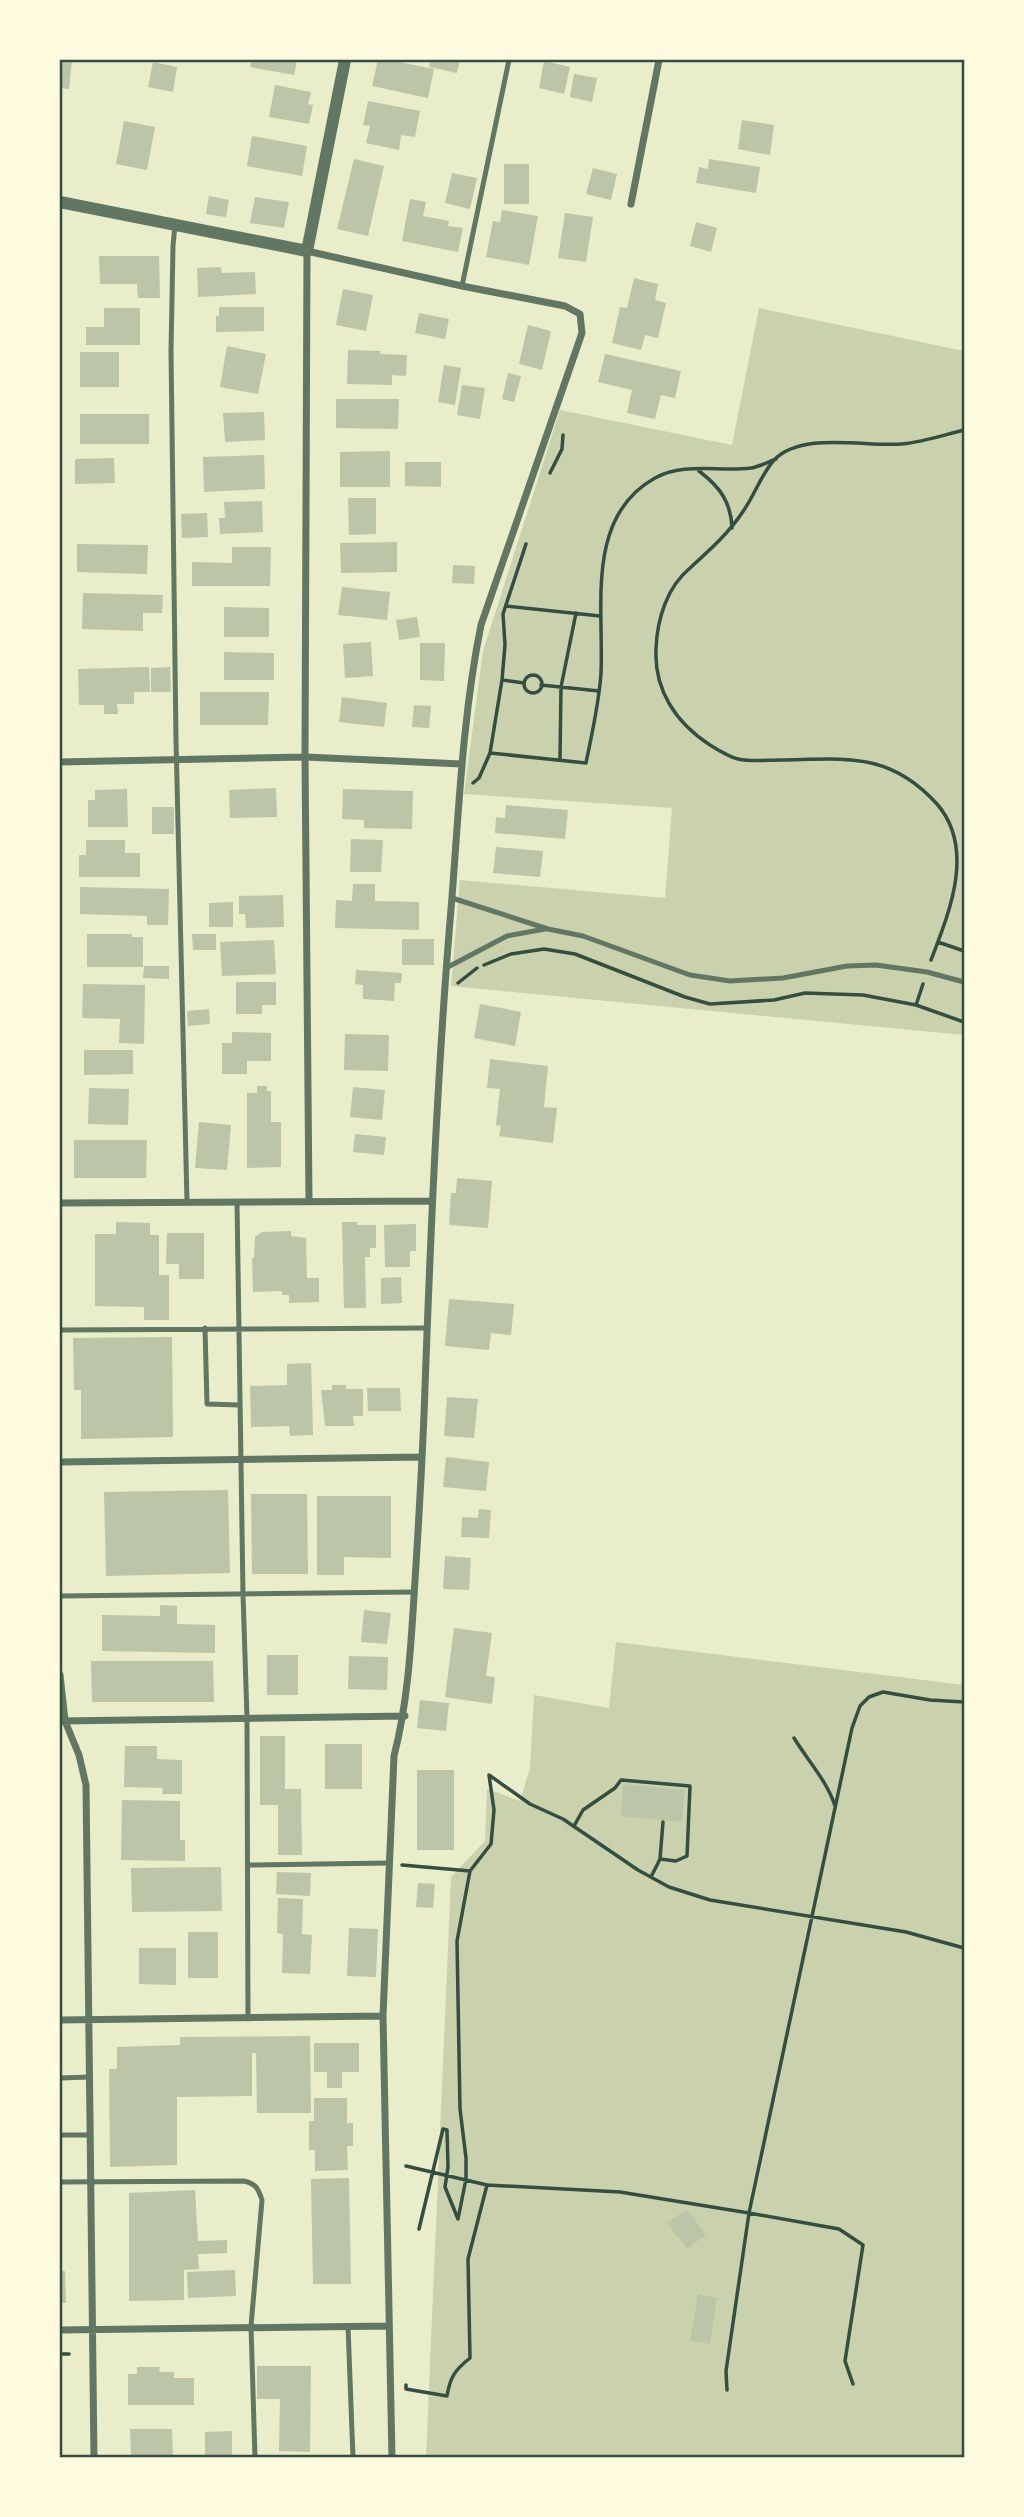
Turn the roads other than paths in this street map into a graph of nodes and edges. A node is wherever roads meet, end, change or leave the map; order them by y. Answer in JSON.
{"nodes":[{"id":1,"x":345,"y":60,"type":"edge"},
{"id":2,"x":509,"y":60,"type":"edge"},
{"id":3,"x":659,"y":60,"type":"edge"},
{"id":4,"x":60,"y":202,"type":"edge"},
{"id":5,"x":631,"y":204,"type":"dead end"},
{"id":6,"x":175,"y":225,"type":"junction"},
{"id":7,"x":307,"y":251,"type":"junction"},
{"id":8,"x":462,"y":286,"type":"junction"},
{"id":9,"x":305,"y":757,"type":"junction"},
{"id":10,"x":176,"y":760,"type":"junction"},
{"id":11,"x":60,"y":762,"type":"edge"},
{"id":12,"x":463,"y":764,"type":"junction"},
{"id":13,"x":452,"y":898,"type":"junction"},
{"id":14,"x":548,"y":929,"type":"junction"},
{"id":15,"x":446,"y":968,"type":"junction"},
{"id":16,"x":964,"y":982,"type":"edge"},
{"id":17,"x":309,"y":1201,"type":"junction"},
{"id":18,"x":431,"y":1201,"type":"junction"},
{"id":19,"x":187,"y":1202,"type":"junction"},
{"id":20,"x":237,"y":1202,"type":"junction"},
{"id":21,"x":60,"y":1203,"type":"edge"},
{"id":22,"x":205,"y":1328,"type":"junction"},
{"id":23,"x":427,"y":1328,"type":"junction"},
{"id":24,"x":240,"y":1329,"type":"junction"},
{"id":25,"x":60,"y":1330,"type":"edge"},
{"id":26,"x":239,"y":1405,"type":"junction"},
{"id":27,"x":422,"y":1457,"type":"junction"},
{"id":28,"x":240,"y":1460,"type":"junction"},
{"id":29,"x":60,"y":1462,"type":"edge"},
{"id":30,"x":414,"y":1592,"type":"junction"},
{"id":31,"x":243,"y":1594,"type":"junction"},
{"id":32,"x":60,"y":1596,"type":"edge"},
{"id":33,"x":60,"y":1675,"type":"edge"},
{"id":34,"x":404,"y":1716,"type":"junction"},
{"id":35,"x":247,"y":1718,"type":"junction"},
{"id":36,"x":62,"y":1721,"type":"edge"},
{"id":37,"x":389,"y":1863,"type":"junction"},
{"id":38,"x":248,"y":1865,"type":"junction"},
{"id":39,"x":383,"y":2016,"type":"junction"},
{"id":40,"x":89,"y":2019,"type":"junction"},
{"id":41,"x":248,"y":2019,"type":"junction"},
{"id":42,"x":60,"y":2020,"type":"edge"},
{"id":43,"x":90,"y":2077,"type":"junction"},
{"id":44,"x":60,"y":2078,"type":"edge"},
{"id":45,"x":60,"y":2135,"type":"edge"},
{"id":46,"x":90,"y":2135,"type":"junction"},
{"id":47,"x":91,"y":2181,"type":"junction"},
{"id":48,"x":60,"y":2182,"type":"edge"},
{"id":49,"x":251,"y":2326,"type":"junction"},
{"id":50,"x":348,"y":2326,"type":"junction"},
{"id":51,"x":388,"y":2326,"type":"junction"},
{"id":52,"x":60,"y":2330,"type":"edge"},
{"id":53,"x":93,"y":2330,"type":"junction"},
{"id":54,"x":94,"y":2458,"type":"edge"},
{"id":55,"x":255,"y":2458,"type":"edge"},
{"id":56,"x":353,"y":2458,"type":"edge"},
{"id":57,"x":392,"y":2458,"type":"edge"}],
"edges":[{"from":1,"to":7,"type":"street"},
{"from":2,"to":8,"type":"lane"},
{"from":3,"to":5,"type":"street"},
{"from":4,"to":6,"type":"street"},
{"from":6,"to":7,"type":"street"},
{"from":6,"to":10,"type":"lane"},
{"from":7,"to":8,"type":"street"},
{"from":7,"to":9,"type":"street"},
{"from":8,"to":12,"type":"street"},
{"from":9,"to":10,"type":"street"},
{"from":9,"to":12,"type":"street"},
{"from":9,"to":17,"type":"street"},
{"from":10,"to":11,"type":"street"},
{"from":10,"to":19,"type":"lane"},
{"from":12,"to":13,"type":"street"},
{"from":13,"to":14,"type":"lane"},
{"from":13,"to":15,"type":"street"},
{"from":14,"to":15,"type":"lane"},
{"from":14,"to":16,"type":"lane"},
{"from":15,"to":18,"type":"street"},
{"from":17,"to":18,"type":"street"},
{"from":17,"to":20,"type":"street"},
{"from":18,"to":23,"type":"street"},
{"from":19,"to":20,"type":"street"},
{"from":19,"to":21,"type":"street"},
{"from":20,"to":24,"type":"lane"},
{"from":22,"to":24,"type":"lane"},
{"from":22,"to":25,"type":"lane"},
{"from":22,"to":26,"type":"lane"},
{"from":23,"to":24,"type":"lane"},
{"from":23,"to":27,"type":"street"},
{"from":24,"to":26,"type":"lane"},
{"from":26,"to":28,"type":"lane"},
{"from":27,"to":28,"type":"street"},
{"from":27,"to":30,"type":"street"},
{"from":28,"to":29,"type":"street"},
{"from":28,"to":31,"type":"lane"},
{"from":30,"to":31,"type":"lane"},
{"from":30,"to":34,"type":"street"},
{"from":31,"to":32,"type":"lane"},
{"from":31,"to":35,"type":"lane"},
{"from":33,"to":36,"type":"street"},
{"from":34,"to":35,"type":"street"},
{"from":34,"to":37,"type":"street"},
{"from":35,"to":36,"type":"street"},
{"from":35,"to":38,"type":"lane"},
{"from":36,"to":40,"type":"street"},
{"from":37,"to":38,"type":"lane"},
{"from":37,"to":39,"type":"street"},
{"from":38,"to":41,"type":"lane"},
{"from":39,"to":41,"type":"street"},
{"from":39,"to":51,"type":"street"},
{"from":40,"to":41,"type":"street"},
{"from":40,"to":42,"type":"street"},
{"from":40,"to":43,"type":"street"},
{"from":43,"to":44,"type":"lane"},
{"from":43,"to":46,"type":"street"},
{"from":45,"to":46,"type":"lane"},
{"from":46,"to":47,"type":"street"},
{"from":47,"to":48,"type":"lane"},
{"from":47,"to":49,"type":"lane"},
{"from":47,"to":53,"type":"street"},
{"from":49,"to":50,"type":"street"},
{"from":49,"to":53,"type":"street"},
{"from":49,"to":55,"type":"lane"},
{"from":50,"to":51,"type":"street"},
{"from":50,"to":56,"type":"lane"},
{"from":51,"to":57,"type":"street"},
{"from":52,"to":53,"type":"street"},
{"from":53,"to":54,"type":"street"}]}
